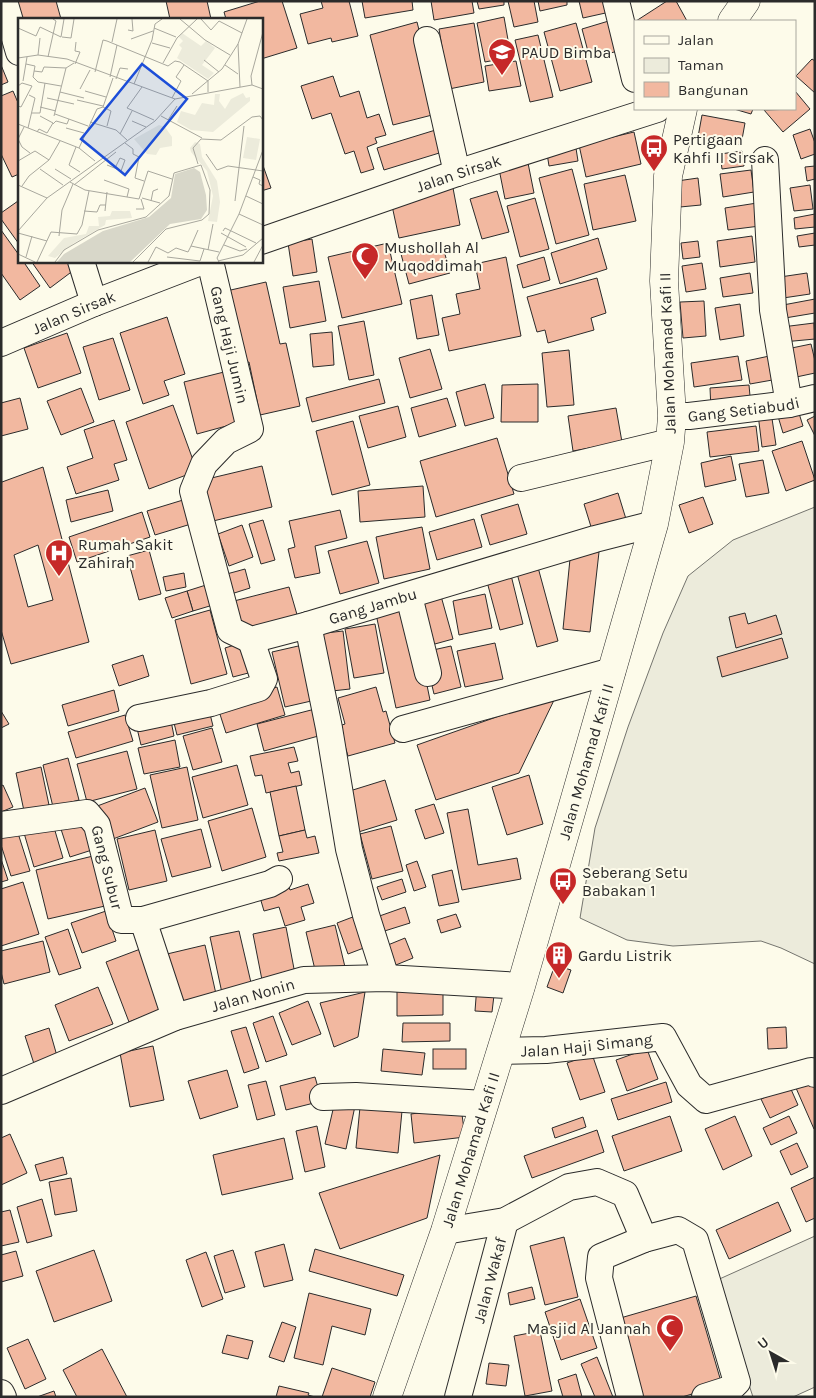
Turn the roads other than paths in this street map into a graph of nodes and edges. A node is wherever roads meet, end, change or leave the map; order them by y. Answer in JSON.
{"nodes":[{"id":1,"x":4,"y":1,"type":"edge"},
{"id":2,"x":616,"y":1,"type":"edge"},
{"id":3,"x":746,"y":1,"type":"edge"},
{"id":4,"x":733,"y":20,"type":"edge"},
{"id":5,"x":427,"y":40,"type":"dead end"},
{"id":6,"x":18,"y":49,"type":"edge"},
{"id":7,"x":634,"y":74,"type":"edge"},
{"id":8,"x":648,"y":110,"type":"edge"},
{"id":9,"x":683,"y":110,"type":"edge"},
{"id":10,"x":765,"y":160,"type":"dead end"},
{"id":11,"x":457,"y":173,"type":"junction"},
{"id":12,"x":262,"y":241,"type":"edge"},
{"id":13,"x":81,"y":262,"type":"edge"},
{"id":14,"x":200,"y":262,"type":"edge"},
{"id":15,"x":210,"y":262,"type":"edge"},
{"id":16,"x":94,"y":302,"type":"junction"},
{"id":17,"x":1,"y":343,"type":"edge"},
{"id":18,"x":815,"y":398,"type":"edge"},
{"id":19,"x":790,"y":404,"type":"junction"},
{"id":20,"x":671,"y":429,"type":"junction"},
{"id":21,"x":522,"y":478,"type":"dead end"},
{"id":22,"x":654,"y":524,"type":"junction"},
{"id":23,"x":409,"y":596,"type":"junction"},
{"id":24,"x":308,"y":626,"type":"junction"},
{"id":25,"x":250,"y":640,"type":"junction"},
{"id":26,"x":612,"y":670,"type":"junction"},
{"id":27,"x":428,"y":673,"type":"dead end"},
{"id":28,"x":139,"y":718,"type":"dead end"},
{"id":29,"x":402,"y":730,"type":"dead end"},
{"id":30,"x":1,"y":825,"type":"edge"},
{"id":31,"x":279,"y":879,"type":"dead end"},
{"id":32,"x":143,"y":920,"type":"junction"},
{"id":33,"x":386,"y":978,"type":"junction"},
{"id":34,"x":521,"y":986,"type":"junction"},
{"id":35,"x":175,"y":1017,"type":"junction"},
{"id":36,"x":523,"y":1050,"type":"junction"},
{"id":37,"x":815,"y":1074,"type":"edge"},
{"id":38,"x":1,"y":1090,"type":"edge"},
{"id":39,"x":323,"y":1097,"type":"dead end"},
{"id":40,"x":484,"y":1104,"type":"junction"},
{"id":41,"x":499,"y":1222,"type":"junction"},
{"id":42,"x":450,"y":1229,"type":"junction"},
{"id":43,"x":644,"y":1239,"type":"junction"},
{"id":44,"x":739,"y":1389,"type":"edge"},
{"id":45,"x":1,"y":1393,"type":"edge"},
{"id":46,"x":3,"y":1397,"type":"edge"},
{"id":47,"x":387,"y":1397,"type":"edge"},
{"id":48,"x":458,"y":1397,"type":"edge"},
{"id":49,"x":630,"y":1397,"type":"edge"},
{"id":50,"x":705,"y":1397,"type":"edge"}],
"edges":[{"from":1,"to":6,"type":"street"},
{"from":2,"to":7,"type":"street"},
{"from":3,"to":4,"type":"main road"},
{"from":5,"to":11,"type":"street"},
{"from":8,"to":11,"type":"street","name":"Jalan Sirsak"},
{"from":9,"to":20,"type":"main road","name":"Jalan Mohamad Kafi II"},
{"from":10,"to":19,"type":"street"},
{"from":11,"to":12,"type":"street","name":"Jalan Sirsak"},
{"from":13,"to":16,"type":"street"},
{"from":14,"to":16,"type":"street","name":"Jalan Sirsak"},
{"from":15,"to":25,"type":"street","name":"Gang Haji Jumin"},
{"from":16,"to":17,"type":"street","name":"Jalan Sirsak"},
{"from":18,"to":19,"type":"street","name":"Gang Setiabudi"},
{"from":19,"to":20,"type":"street","name":"Gang Setiabudi"},
{"from":20,"to":21,"type":"street","name":"Gang Setiabudi"},
{"from":20,"to":22,"type":"main road","name":"Jalan Mohamad Kafi II"},
{"from":22,"to":23,"type":"street","name":"Gang Jambu"},
{"from":22,"to":26,"type":"main road","name":"Jalan Mohamad Kafi II"},
{"from":23,"to":24,"type":"street","name":"Gang Jambu"},
{"from":23,"to":27,"type":"street"},
{"from":24,"to":25,"type":"street","name":"Gang Jambu"},
{"from":24,"to":33,"type":"street"},
{"from":25,"to":28,"type":"street"},
{"from":26,"to":29,"type":"street"},
{"from":26,"to":34,"type":"main road","name":"Jalan Mohamad Kafi II"},
{"from":30,"to":32,"type":"street","name":"Gang Subur"},
{"from":31,"to":32,"type":"street"},
{"from":32,"to":35,"type":"street","name":"Gang Subur"},
{"from":33,"to":34,"type":"street","name":"Jalan Nonin"},
{"from":33,"to":35,"type":"street","name":"Jalan Nonin"},
{"from":34,"to":36,"type":"main road","name":"Jalan Mohamad Kafi II"},
{"from":35,"to":38,"type":"street","name":"Jalan Nonin"},
{"from":36,"to":37,"type":"street","name":"Jalan Haji Simang"},
{"from":36,"to":40,"type":"main road","name":"Jalan Mohamad Kafi II"},
{"from":39,"to":40,"type":"street"},
{"from":40,"to":42,"type":"main road","name":"Jalan Mohamad Kafi II"},
{"from":41,"to":42,"type":"street","name":"Jalan Wakaf"},
{"from":41,"to":43,"type":"street"},
{"from":41,"to":48,"type":"street","name":"Jalan Wakaf"},
{"from":42,"to":47,"type":"main road","name":"Jalan Mohamad Kafi II"},
{"from":43,"to":44,"type":"street"},
{"from":43,"to":49,"type":"street"},
{"from":44,"to":50,"type":"street"},
{"from":45,"to":46,"type":"street"}]}
